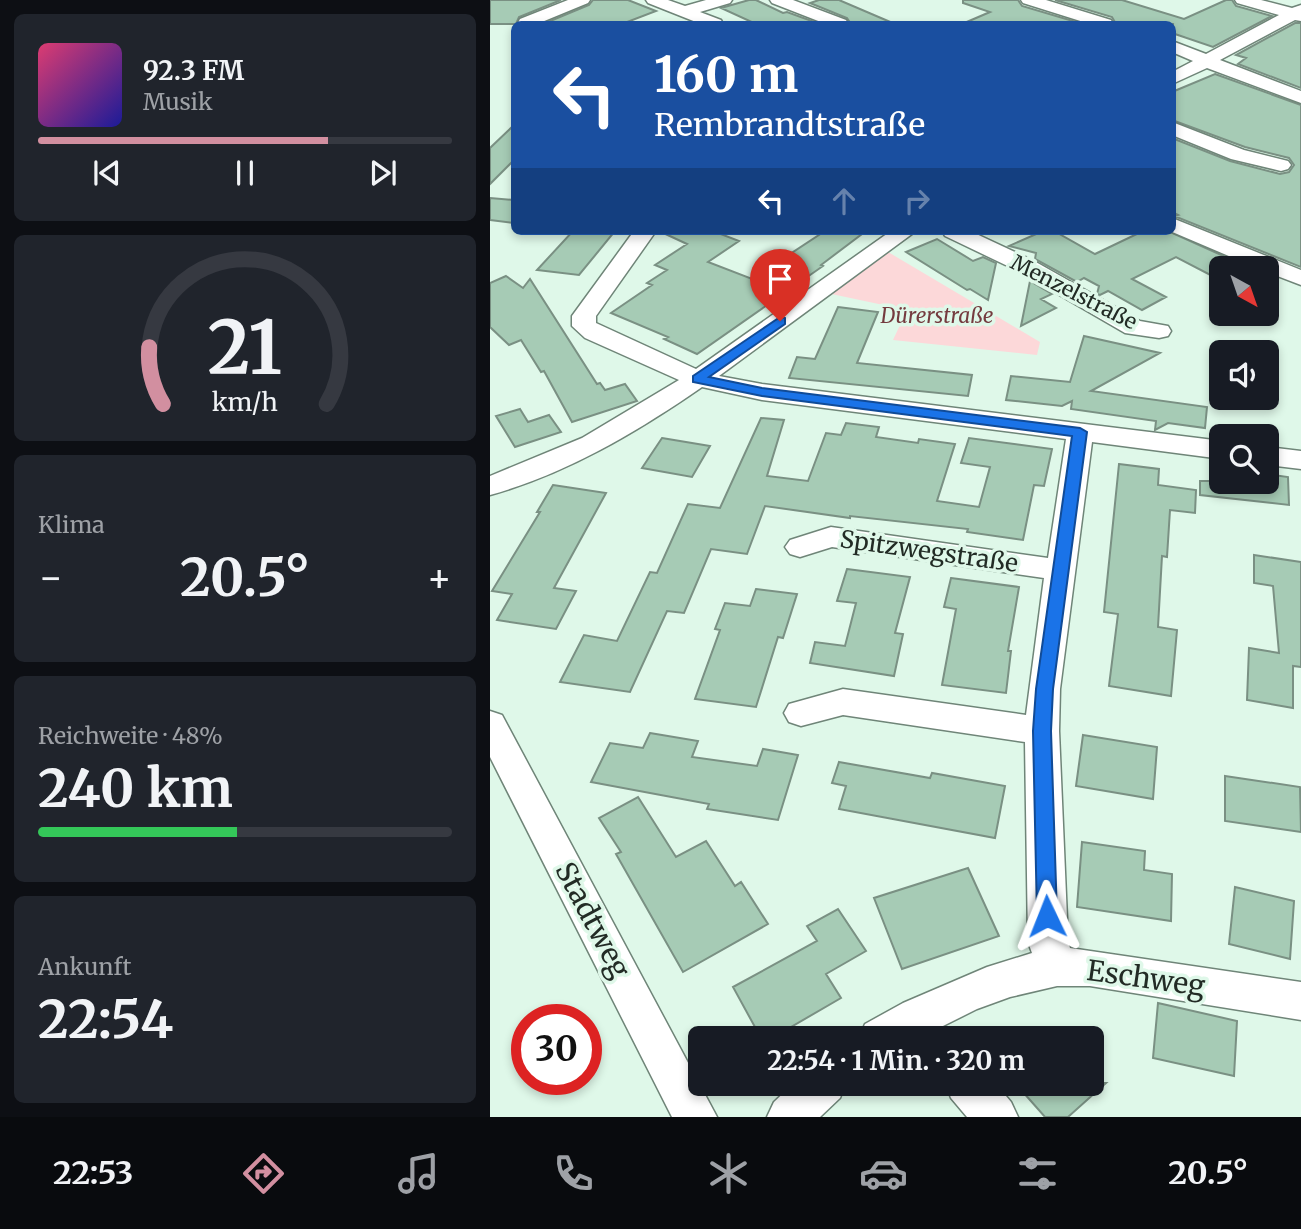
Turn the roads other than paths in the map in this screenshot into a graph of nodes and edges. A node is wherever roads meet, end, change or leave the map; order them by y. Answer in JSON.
{"nodes":[{"id":1,"x":582,"y":0,"type":"edge"},
{"id":2,"x":654,"y":0,"type":"edge"},
{"id":3,"x":724,"y":0,"type":"edge"},
{"id":4,"x":778,"y":0,"type":"edge"},
{"id":5,"x":1029,"y":0,"type":"edge"},
{"id":6,"x":1243,"y":0,"type":"edge"},
{"id":7,"x":685,"y":11,"type":"junction"},
{"id":8,"x":1298,"y":13,"type":"edge"},
{"id":9,"x":531,"y":21,"type":"edge"},
{"id":10,"x":708,"y":21,"type":"edge"},
{"id":11,"x":832,"y":21,"type":"edge"},
{"id":12,"x":1096,"y":21,"type":"edge"},
{"id":13,"x":1176,"y":48,"type":"edge"},
{"id":14,"x":1205,"y":60,"type":"junction"},
{"id":15,"x":1176,"y":77,"type":"edge"},
{"id":16,"x":1301,"y":97,"type":"edge"},
{"id":17,"x":1176,"y":130,"type":"edge"},
{"id":18,"x":1281,"y":165,"type":"dead end"},
{"id":19,"x":1176,"y":226,"type":"edge"},
{"id":20,"x":642,"y":235,"type":"edge"},
{"id":21,"x":899,"y":235,"type":"edge"},
{"id":22,"x":961,"y":235,"type":"edge"},
{"id":23,"x":1301,"y":278,"type":"edge"},
{"id":24,"x":1159,"y":331,"type":"dead end"},
{"id":25,"x":698,"y":379,"type":"junction"},
{"id":26,"x":1080,"y":432,"type":"junction"},
{"id":27,"x":1209,"y":448,"type":"edge"},
{"id":28,"x":1279,"y":457,"type":"edge"},
{"id":29,"x":1301,"y":460,"type":"edge"},
{"id":30,"x":490,"y":486,"type":"edge"},
{"id":31,"x":800,"y":547,"type":"dead end"},
{"id":32,"x":1061,"y":570,"type":"junction"},
{"id":33,"x":801,"y":713,"type":"dead end"},
{"id":34,"x":490,"y":724,"type":"edge"},
{"id":35,"x":1042,"y":731,"type":"junction"},
{"id":36,"x":1056,"y":967,"type":"junction"},
{"id":37,"x":1301,"y":1001,"type":"edge"},
{"id":38,"x":915,"y":1026,"type":"edge"},
{"id":39,"x":811,"y":1096,"type":"edge"},
{"id":40,"x":978,"y":1096,"type":"edge"},
{"id":41,"x":695,"y":1117,"type":"edge"},
{"id":42,"x":789,"y":1117,"type":"edge"},
{"id":43,"x":996,"y":1117,"type":"edge"}],
"edges":[{"from":1,"to":9,"type":"street"},
{"from":2,"to":7,"type":"street"},
{"from":3,"to":7,"type":"street"},
{"from":4,"to":11,"type":"street"},
{"from":5,"to":12,"type":"street"},
{"from":6,"to":8,"type":"street"},
{"from":7,"to":10,"type":"street"},
{"from":8,"to":14,"type":"street"},
{"from":13,"to":14,"type":"street"},
{"from":14,"to":15,"type":"street"},
{"from":14,"to":16,"type":"street"},
{"from":17,"to":18,"type":"street"},
{"from":19,"to":23,"type":"street"},
{"from":20,"to":25,"type":"street"},
{"from":21,"to":25,"type":"street"},
{"from":22,"to":24,"type":"street","name":"Menzelstraße"},
{"from":25,"to":26,"type":"street"},
{"from":25,"to":30,"type":"street"},
{"from":26,"to":27,"type":"street"},
{"from":26,"to":32,"type":"street"},
{"from":28,"to":29,"type":"street"},
{"from":31,"to":32,"type":"street","name":"Spitzwegstraße"},
{"from":32,"to":35,"type":"street"},
{"from":33,"to":35,"type":"street"},
{"from":34,"to":41,"type":"street","name":"Stadtweg"},
{"from":35,"to":36,"type":"street"},
{"from":36,"to":37,"type":"street","name":"Eschweg"},
{"from":36,"to":38,"type":"street","name":"Eschweg"},
{"from":39,"to":42,"type":"street"},
{"from":40,"to":43,"type":"street"}]}
